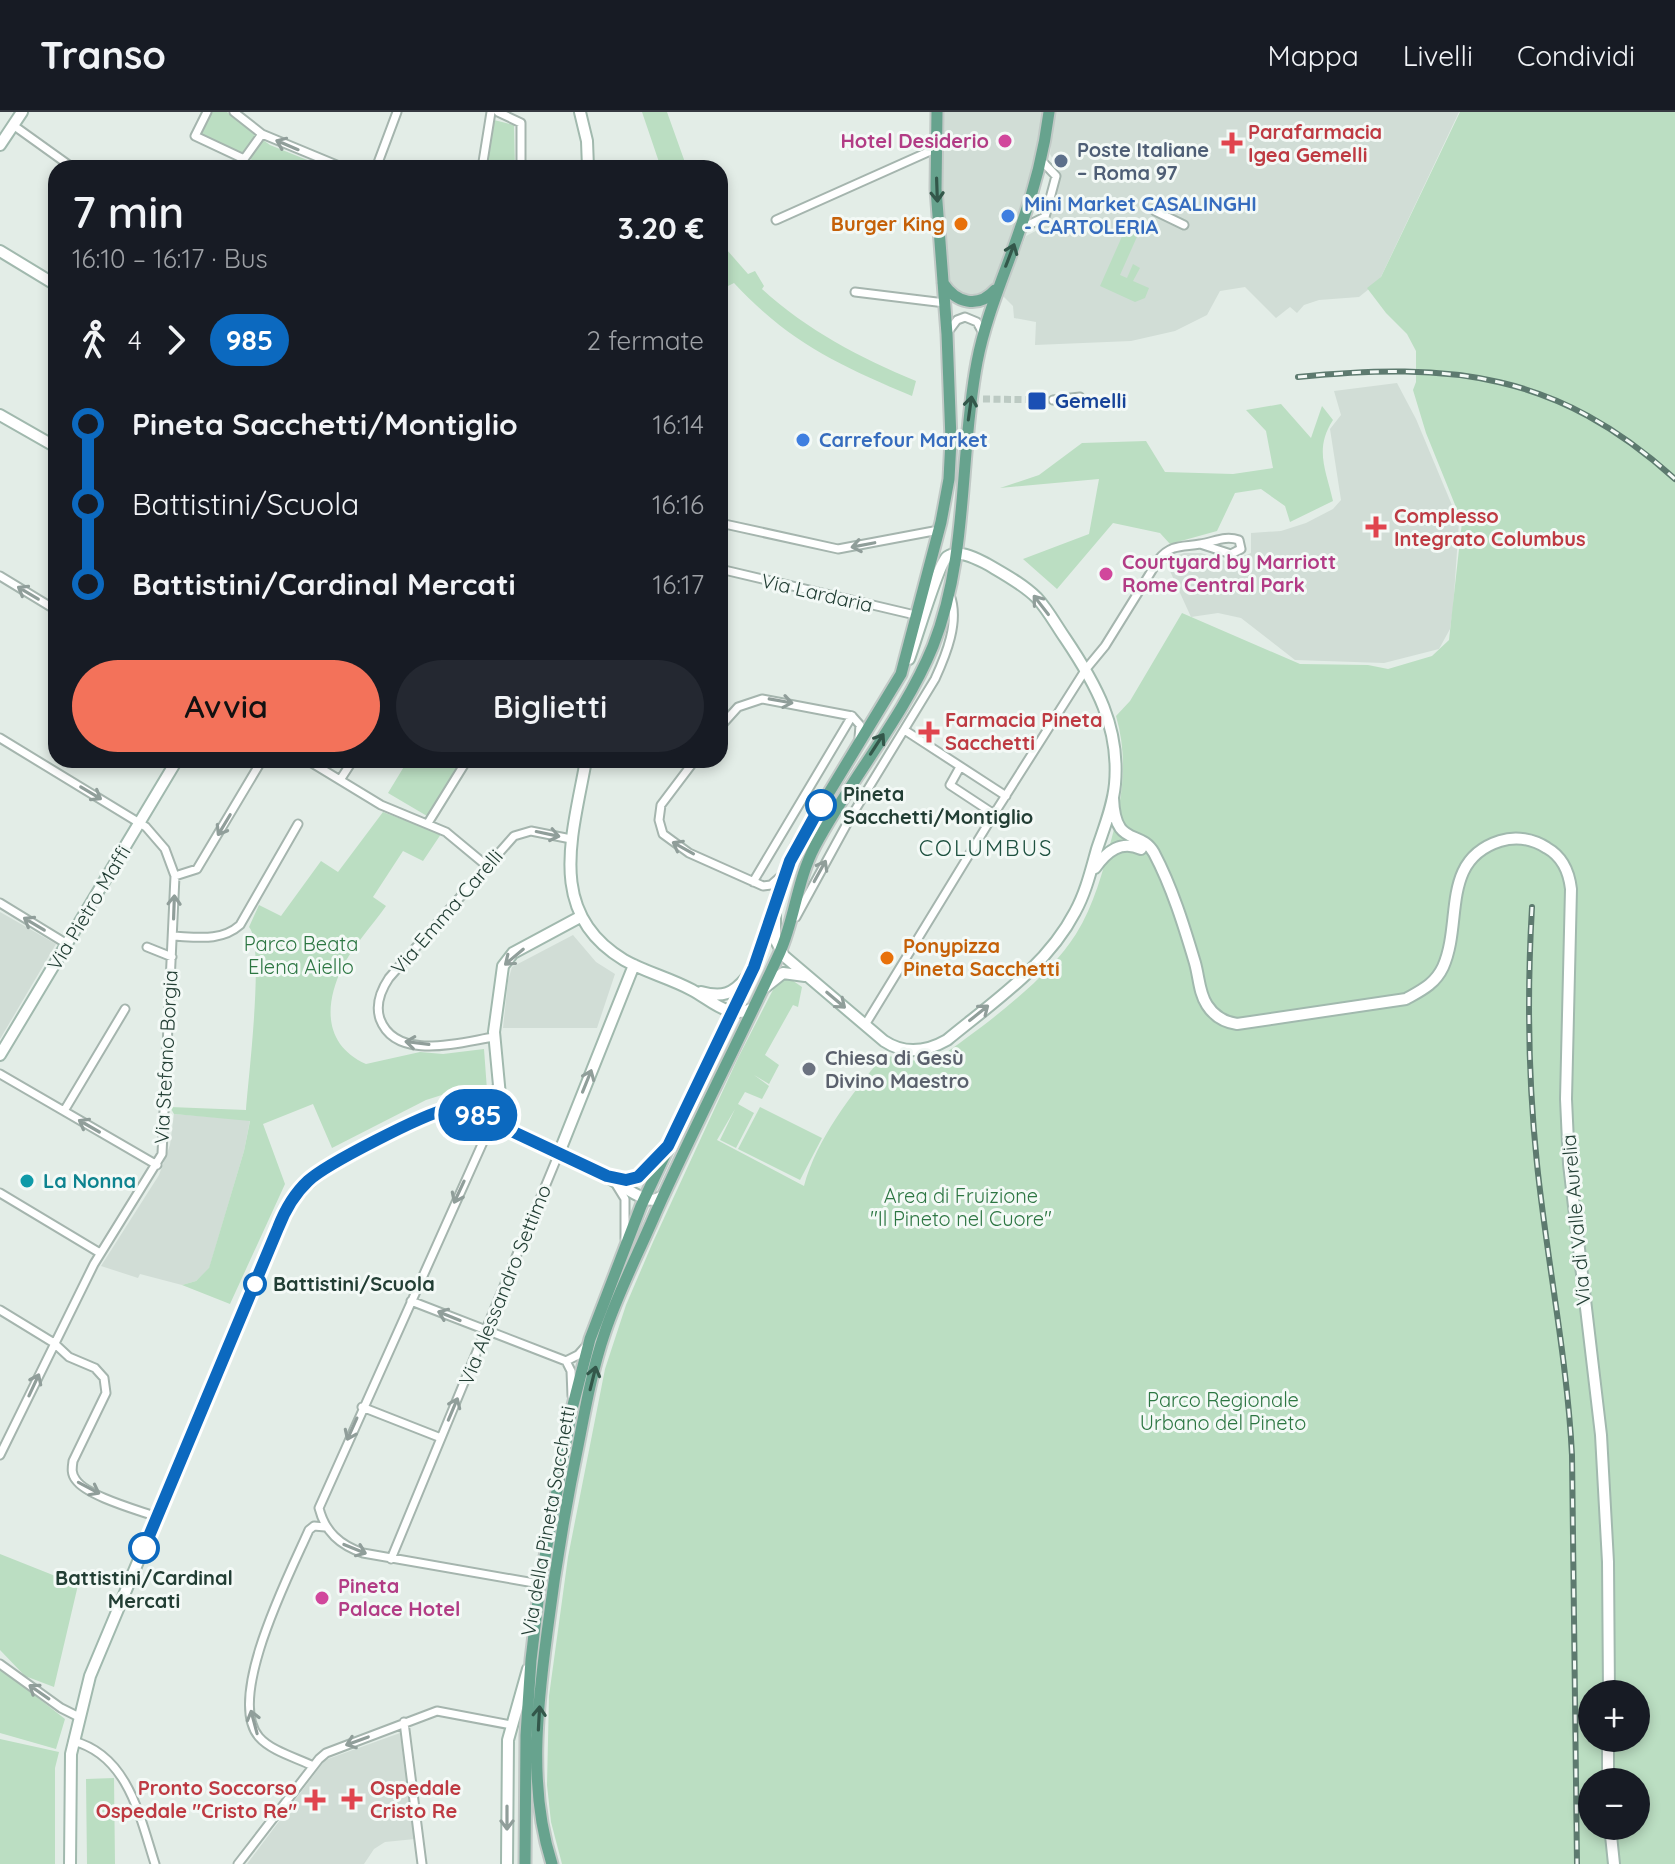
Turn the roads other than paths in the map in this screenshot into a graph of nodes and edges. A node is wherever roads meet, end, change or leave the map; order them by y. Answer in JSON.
{"nodes":[{"id":1,"x":22,"y":112,"type":"edge"},
{"id":2,"x":207,"y":112,"type":"edge"},
{"id":3,"x":234,"y":112,"type":"edge"},
{"id":4,"x":397,"y":112,"type":"edge"},
{"id":5,"x":491,"y":112,"type":"edge"},
{"id":6,"x":498,"y":112,"type":"edge"},
{"id":7,"x":580,"y":112,"type":"edge"},
{"id":8,"x":937,"y":112,"type":"edge"},
{"id":9,"x":1049,"y":112,"type":"edge"},
{"id":10,"x":13,"y":125,"type":"junction"},
{"id":11,"x":262,"y":134,"type":"junction"},
{"id":12,"x":0,"y":145,"type":"edge"},
{"id":13,"x":937,"y":148,"type":"junction"},
{"id":14,"x":62,"y":160,"type":"edge"},
{"id":15,"x":325,"y":160,"type":"edge"},
{"id":16,"x":379,"y":160,"type":"edge"},
{"id":17,"x":483,"y":160,"type":"edge"},
{"id":18,"x":521,"y":160,"type":"edge"},
{"id":19,"x":588,"y":160,"type":"edge"},
{"id":20,"x":1041,"y":160,"type":"junction"},
{"id":21,"x":1155,"y":211,"type":"dead end"},
{"id":22,"x":776,"y":220,"type":"dead end"},
{"id":23,"x":1184,"y":225,"type":"dead end"},
{"id":24,"x":1020,"y":229,"type":"junction"},
{"id":25,"x":0,"y":251,"type":"edge"},
{"id":26,"x":48,"y":280,"type":"edge"},
{"id":27,"x":943,"y":283,"type":"junction"},
{"id":28,"x":998,"y":287,"type":"junction"},
{"id":29,"x":855,"y":292,"type":"dead end"},
{"id":30,"x":945,"y":303,"type":"junction"},
{"id":31,"x":983,"y":333,"type":"junction"},
{"id":32,"x":947,"y":334,"type":"junction"},
{"id":33,"x":1080,"y":397,"type":"dead end"},
{"id":34,"x":1053,"y":400,"type":"tunnel mouth"},
{"id":35,"x":0,"y":415,"type":"edge"},
{"id":36,"x":48,"y":442,"type":"edge"},
{"id":37,"x":728,"y":525,"type":"edge"},
{"id":38,"x":939,"y":530,"type":"junction"},
{"id":39,"x":1200,"y":544,"type":"junction"},
{"id":40,"x":957,"y":554,"type":"junction"},
{"id":41,"x":728,"y":571,"type":"edge"},
{"id":42,"x":0,"y":576,"type":"edge"},
{"id":43,"x":950,"y":595,"type":"junction"},
{"id":44,"x":48,"y":605,"type":"edge"},
{"id":45,"x":915,"y":615,"type":"junction"},
{"id":46,"x":1086,"y":669,"type":"junction"},
{"id":47,"x":901,"y":674,"type":"junction"},
{"id":48,"x":852,"y":716,"type":"junction"},
{"id":49,"x":728,"y":718,"type":"edge"},
{"id":50,"x":906,"y":731,"type":"junction"},
{"id":51,"x":0,"y":738,"type":"edge"},
{"id":52,"x":857,"y":746,"type":"junction"},
{"id":53,"x":48,"y":767,"type":"edge"},
{"id":54,"x":960,"y":767,"type":"junction"},
{"id":55,"x":49,"y":768,"type":"edge"},
{"id":56,"x":172,"y":768,"type":"edge"},
{"id":57,"x":257,"y":768,"type":"edge"},
{"id":58,"x":320,"y":768,"type":"edge"},
{"id":59,"x":348,"y":768,"type":"edge"},
{"id":60,"x":462,"y":768,"type":"edge"},
{"id":61,"x":584,"y":768,"type":"edge"},
{"id":62,"x":689,"y":768,"type":"edge"},
{"id":63,"x":340,"y":780,"type":"junction"},
{"id":64,"x":1006,"y":796,"type":"junction"},
{"id":65,"x":1113,"y":798,"type":"junction"},
{"id":66,"x":994,"y":814,"type":"junction"},
{"id":67,"x":140,"y":823,"type":"junction"},
{"id":68,"x":428,"y":823,"type":"junction"},
{"id":69,"x":298,"y":824,"type":"dead end"},
{"id":70,"x":571,"y":839,"type":"junction"},
{"id":71,"x":1156,"y":859,"type":"junction"},
{"id":72,"x":487,"y":866,"type":"junction"},
{"id":73,"x":787,"y":871,"type":"junction"},
{"id":74,"x":175,"y":876,"type":"junction"},
{"id":75,"x":1089,"y":876,"type":"junction"},
{"id":76,"x":753,"y":882,"type":"junction"},
{"id":77,"x":0,"y":903,"type":"edge"},
{"id":78,"x":776,"y":904,"type":"junction"},
{"id":79,"x":580,"y":917,"type":"junction"},
{"id":80,"x":173,"y":936,"type":"junction"},
{"id":81,"x":67,"y":944,"type":"junction"},
{"id":82,"x":782,"y":946,"type":"junction"},
{"id":83,"x":147,"y":947,"type":"dead end"},
{"id":84,"x":172,"y":957,"type":"junction"},
{"id":85,"x":634,"y":965,"type":"junction"},
{"id":86,"x":754,"y":967,"type":"junction"},
{"id":87,"x":807,"y":976,"type":"junction"},
{"id":88,"x":691,"y":990,"type":"junction"},
{"id":89,"x":761,"y":990,"type":"junction"},
{"id":90,"x":753,"y":1008,"type":"junction"},
{"id":91,"x":125,"y":1009,"type":"dead end"},
{"id":92,"x":733,"y":1012,"type":"junction"},
{"id":93,"x":865,"y":1025,"type":"junction"},
{"id":94,"x":494,"y":1037,"type":"junction"},
{"id":95,"x":0,"y":1055,"type":"edge"},
{"id":96,"x":0,"y":1074,"type":"edge"},
{"id":97,"x":499,"y":1086,"type":"junction"},
{"id":98,"x":455,"y":1109,"type":"junction"},
{"id":99,"x":64,"y":1111,"type":"junction"},
{"id":100,"x":492,"y":1122,"type":"junction"},
{"id":101,"x":665,"y":1152,"type":"junction"},
{"id":102,"x":559,"y":1153,"type":"junction"},
{"id":103,"x":157,"y":1165,"type":"junction"},
{"id":104,"x":607,"y":1176,"type":"junction"},
{"id":105,"x":0,"y":1193,"type":"edge"},
{"id":106,"x":663,"y":1196,"type":"junction"},
{"id":107,"x":644,"y":1198,"type":"junction"},
{"id":108,"x":625,"y":1243,"type":"junction"},
{"id":109,"x":100,"y":1253,"type":"junction"},
{"id":110,"x":411,"y":1301,"type":"junction"},
{"id":111,"x":0,"y":1310,"type":"edge"},
{"id":112,"x":486,"y":1331,"type":"junction"},
{"id":113,"x":590,"y":1339,"type":"junction"},
{"id":114,"x":54,"y":1343,"type":"junction"},
{"id":115,"x":566,"y":1361,"type":"junction"},
{"id":116,"x":362,"y":1407,"type":"junction"},
{"id":117,"x":572,"y":1409,"type":"junction"},
{"id":118,"x":441,"y":1438,"type":"junction"},
{"id":119,"x":0,"y":1455,"type":"edge"},
{"id":120,"x":157,"y":1517,"type":"junction"},
{"id":121,"x":325,"y":1527,"type":"junction"},
{"id":122,"x":391,"y":1559,"type":"junction"},
{"id":123,"x":540,"y":1584,"type":"junction"},
{"id":124,"x":531,"y":1660,"type":"junction"},
{"id":125,"x":0,"y":1664,"type":"edge"},
{"id":126,"x":1609,"y":1680,"type":"edge"},
{"id":127,"x":79,"y":1717,"type":"junction"},
{"id":128,"x":404,"y":1722,"type":"junction"},
{"id":129,"x":511,"y":1725,"type":"junction"},
{"id":130,"x":73,"y":1741,"type":"junction"},
{"id":131,"x":313,"y":1766,"type":"junction"},
{"id":132,"x":1611,"y":1840,"type":"edge"},
{"id":133,"x":70,"y":1864,"type":"edge"},
{"id":134,"x":155,"y":1864,"type":"edge"},
{"id":135,"x":238,"y":1864,"type":"edge"},
{"id":136,"x":422,"y":1864,"type":"edge"},
{"id":137,"x":507,"y":1864,"type":"edge"},
{"id":138,"x":525,"y":1864,"type":"edge"},
{"id":139,"x":552,"y":1864,"type":"edge"},
{"id":140,"x":1614,"y":1864,"type":"edge"}],
"edges":[{"from":1,"to":10,"type":"street"},
{"from":2,"to":11,"type":"street"},
{"from":3,"to":11,"type":"street"},
{"from":4,"to":16,"type":"street"},
{"from":5,"to":17,"type":"street"},
{"from":6,"to":18,"type":"street"},
{"from":7,"to":19,"type":"street"},
{"from":8,"to":13,"type":"main road","name":"Via della Pineta Sacchetti"},
{"from":9,"to":20,"type":"main road","name":"Via della Pineta Sacchetti"},
{"from":10,"to":12,"type":"street"},
{"from":10,"to":14,"type":"street"},
{"from":15,"to":11,"type":"street","one_way":true},
{"from":13,"to":22,"type":"street"},
{"from":13,"to":27,"type":"main road","name":"Via della Pineta Sacchetti","one_way":true},
{"from":20,"to":24,"type":"main road","name":"Via della Pineta Sacchetti"},
{"from":20,"to":24,"type":"street"},
{"from":21,"to":23,"type":"street"},
{"from":28,"to":24,"type":"main road","name":"Via della Pineta Sacchetti","one_way":true},
{"from":25,"to":26,"type":"street"},
{"from":27,"to":28,"type":"main road"},
{"from":27,"to":30,"type":"main road","name":"Via della Pineta Sacchetti"},
{"from":28,"to":31,"type":"main road","name":"Via della Pineta Sacchetti"},
{"from":29,"to":30,"type":"street"},
{"from":30,"to":32,"type":"main road","name":"Via della Pineta Sacchetti"},
{"from":31,"to":32,"type":"street"},
{"from":40,"to":31,"type":"main road","name":"Via della Pineta Sacchetti","one_way":true},
{"from":32,"to":38,"type":"main road","name":"Via della Pineta Sacchetti"},
{"from":33,"to":34,"type":"street"},
{"from":35,"to":36,"type":"street"},
{"from":38,"to":37,"type":"street","one_way":true},
{"from":38,"to":45,"type":"main road","name":"Via della Pineta Sacchetti"},
{"from":39,"to":39,"type":"street"},
{"from":39,"to":46,"type":"street"},
{"from":40,"to":43,"type":"main road","name":"Via della Pineta Sacchetti"},
{"from":46,"to":40,"type":"street","one_way":true},
{"from":40,"to":47,"type":"street","name":"Via della Pineta Sacchetti"},
{"from":41,"to":45,"type":"street","name":"Via Lardaria"},
{"from":44,"to":42,"type":"street","one_way":true},
{"from":43,"to":50,"type":"street","name":"Via della Pineta Sacchetti"},
{"from":82,"to":43,"type":"main road","name":"Via della Pineta Sacchetti","one_way":true},
{"from":45,"to":47,"type":"main road","name":"Via della Pineta Sacchetti"},
{"from":46,"to":64,"type":"street"},
{"from":46,"to":65,"type":"street"},
{"from":47,"to":52,"type":"main road","name":"Via della Pineta Sacchetti"},
{"from":49,"to":48,"type":"street","one_way":true},
{"from":48,"to":52,"type":"street"},
{"from":48,"to":76,"type":"street"},
{"from":50,"to":54,"type":"street"},
{"from":82,"to":50,"type":"street","name":"Via della Pineta Sacchetti","one_way":true},
{"from":51,"to":53,"type":"street","name":"Via Stefano Borgia","one_way":true},
{"from":52,"to":73,"type":"main road","name":"Via della Pineta Sacchetti"},
{"from":54,"to":64,"type":"street"},
{"from":54,"to":66,"type":"street"},
{"from":55,"to":67,"type":"street","name":"Via Stefano Borgia","one_way":true},
{"from":56,"to":67,"type":"street","name":"Via Pietro Maffi"},
{"from":57,"to":74,"type":"street","one_way":true},
{"from":58,"to":63,"type":"street"},
{"from":59,"to":63,"type":"street"},
{"from":60,"to":68,"type":"street"},
{"from":61,"to":70,"type":"street"},
{"from":76,"to":62,"type":"street","one_way":true},
{"from":63,"to":68,"type":"street"},
{"from":64,"to":66,"type":"street"},
{"from":65,"to":71,"type":"street"},
{"from":65,"to":75,"type":"street"},
{"from":66,"to":93,"type":"street"},
{"from":67,"to":74,"type":"street","name":"Via Stefano Borgia"},
{"from":67,"to":81,"type":"street","name":"Via Pietro Maffi"},
{"from":68,"to":72,"type":"street"},
{"from":69,"to":80,"type":"street"},
{"from":72,"to":70,"type":"street","name":"Via Emma Carelli","one_way":true},
{"from":70,"to":79,"type":"street"},
{"from":71,"to":75,"type":"street"},
{"from":71,"to":126,"type":"street","name":"Via di Valle Aurelia"},
{"from":94,"to":72,"type":"street","name":"Via Emma Carelli","one_way":true},
{"from":73,"to":76,"type":"street"},
{"from":73,"to":78,"type":"main road","name":"Via della Pineta Sacchetti"},
{"from":80,"to":74,"type":"street","name":"Via Stefano Borgia","one_way":true},
{"from":93,"to":75,"type":"street","one_way":true},
{"from":81,"to":77,"type":"street","one_way":true},
{"from":78,"to":82,"type":"street","name":"Via della Pineta Sacchetti"},
{"from":78,"to":86,"type":"main road","name":"Via della Pineta Sacchetti"},
{"from":79,"to":85,"type":"street"},
{"from":79,"to":94,"type":"street","one_way":true},
{"from":80,"to":84,"type":"street","name":"Via Stefano Borgia"},
{"from":81,"to":95,"type":"street","name":"Via Pietro Maffi"},
{"from":82,"to":87,"type":"street"},
{"from":82,"to":89,"type":"main road","name":"Via della Pineta Sacchetti"},
{"from":83,"to":84,"type":"street"},
{"from":84,"to":103,"type":"street","name":"Via Stefano Borgia"},
{"from":85,"to":88,"type":"street"},
{"from":102,"to":85,"type":"street","name":"Via Alessandro Settimo","one_way":true},
{"from":86,"to":88,"type":"street"},
{"from":86,"to":92,"type":"main road","name":"Via della Pineta Sacchetti"},
{"from":87,"to":89,"type":"street"},
{"from":87,"to":93,"type":"street","one_way":true},
{"from":88,"to":92,"type":"street"},
{"from":89,"to":90,"type":"main road","name":"Via della Pineta Sacchetti"},
{"from":90,"to":92,"type":"street"},
{"from":90,"to":106,"type":"main road","name":"Via della Pineta Sacchetti"},
{"from":91,"to":99,"type":"street"},
{"from":92,"to":101,"type":"main road","name":"Via della Pineta Sacchetti"},
{"from":94,"to":97,"type":"street"},
{"from":96,"to":99,"type":"street"},
{"from":97,"to":98,"type":"street"},
{"from":97,"to":100,"type":"street"},
{"from":98,"to":100,"type":"street"},
{"from":98,"to":120,"type":"street"},
{"from":103,"to":99,"type":"street","one_way":true},
{"from":100,"to":102,"type":"street"},
{"from":100,"to":110,"type":"street","one_way":true},
{"from":101,"to":104,"type":"street","name":"Via della Pineta Sacchetti"},
{"from":101,"to":107,"type":"main road","name":"Via della Pineta Sacchetti"},
{"from":102,"to":104,"type":"street"},
{"from":102,"to":112,"type":"street","name":"Via Alessandro Settimo"},
{"from":103,"to":109,"type":"street","name":"Via Stefano Borgia"},
{"from":104,"to":107,"type":"street"},
{"from":104,"to":108,"type":"street"},
{"from":105,"to":109,"type":"street"},
{"from":106,"to":107,"type":"street"},
{"from":139,"to":106,"type":"main road","name":"Via della Pineta Sacchetti","one_way":true},
{"from":107,"to":108,"type":"main road","name":"Via della Pineta Sacchetti"},
{"from":108,"to":113,"type":"main road","name":"Via della Pineta Sacchetti"},
{"from":109,"to":114,"type":"street","name":"Via Stefano Borgia"},
{"from":112,"to":110,"type":"street","one_way":true},
{"from":110,"to":116,"type":"street"},
{"from":111,"to":114,"type":"street"},
{"from":112,"to":115,"type":"street"},
{"from":118,"to":112,"type":"street","name":"Via Alessandro Settimo","one_way":true},
{"from":113,"to":115,"type":"street"},
{"from":113,"to":117,"type":"main road","name":"Via della Pineta Sacchetti"},
{"from":119,"to":114,"type":"street","name":"Via Stefano Borgia","one_way":true},
{"from":114,"to":120,"type":"street","one_way":true},
{"from":115,"to":117,"type":"street"},
{"from":116,"to":118,"type":"street"},
{"from":116,"to":121,"type":"street","one_way":true},
{"from":117,"to":123,"type":"main road","name":"Via della Pineta Sacchetti"},
{"from":118,"to":122,"type":"street","name":"Via Alessandro Settimo"},
{"from":120,"to":127,"type":"street"},
{"from":121,"to":122,"type":"street","one_way":true},
{"from":131,"to":121,"type":"street","one_way":true},
{"from":122,"to":123,"type":"street"},
{"from":123,"to":124,"type":"main road","name":"Via della Pineta Sacchetti"},
{"from":124,"to":129,"type":"street","name":"Via della Pineta Sacchetti"},
{"from":124,"to":138,"type":"main road","name":"Via della Pineta Sacchetti"},
{"from":127,"to":125,"type":"street","one_way":true},
{"from":127,"to":130,"type":"street"},
{"from":128,"to":129,"type":"street"},
{"from":128,"to":131,"type":"street","one_way":true},
{"from":128,"to":136,"type":"street"},
{"from":129,"to":137,"type":"street","name":"Via della Pineta Sacchetti","one_way":true},
{"from":130,"to":133,"type":"street"},
{"from":130,"to":134,"type":"street"},
{"from":131,"to":135,"type":"street"},
{"from":132,"to":140,"type":"street"}]}
